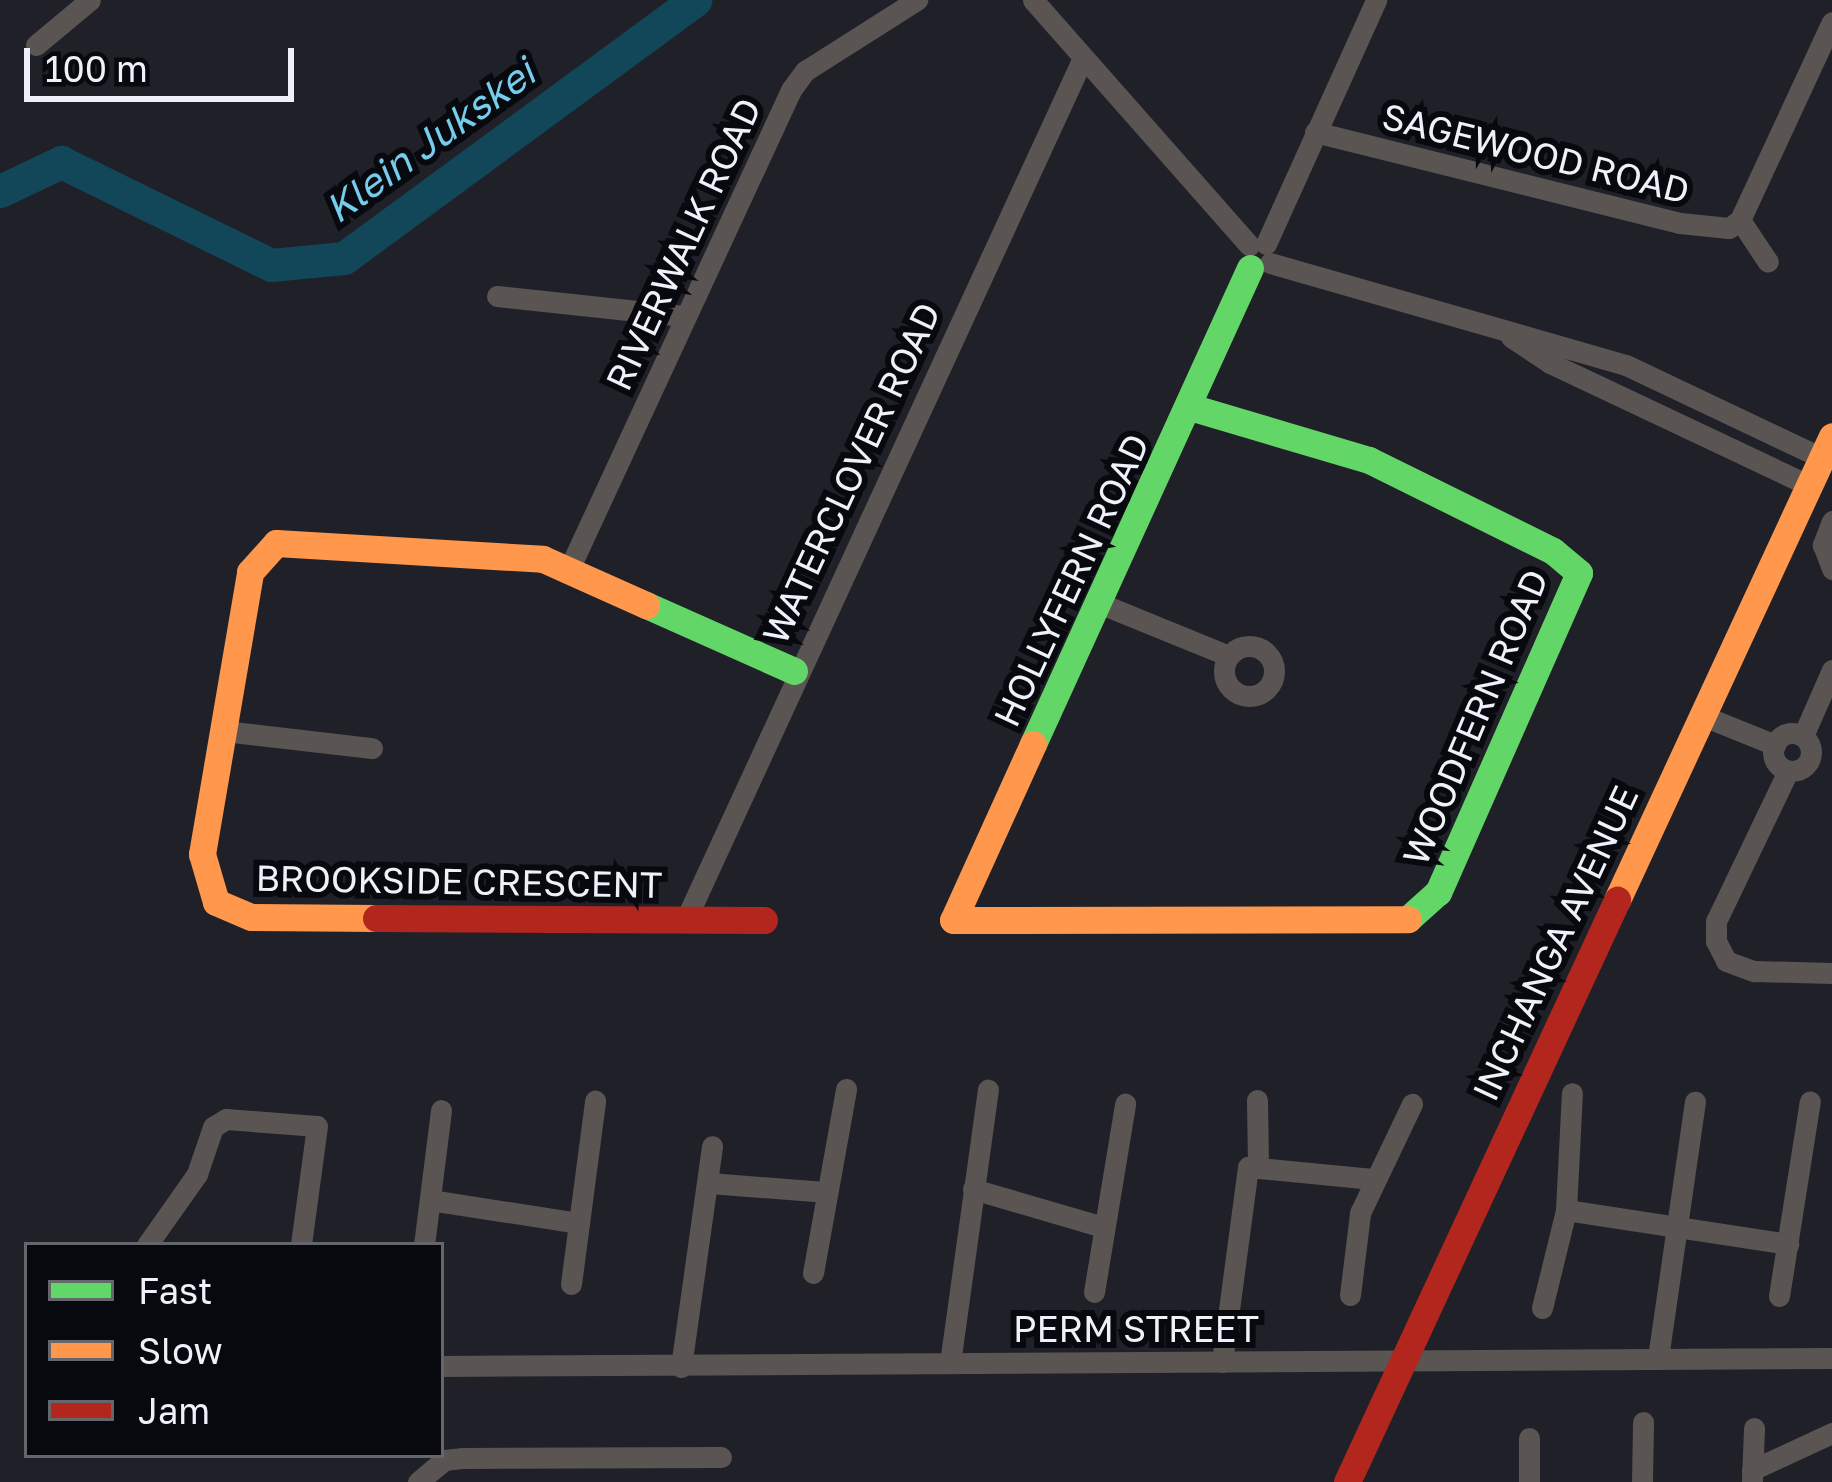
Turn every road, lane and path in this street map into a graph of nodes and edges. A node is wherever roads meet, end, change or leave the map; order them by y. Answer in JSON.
{"nodes":[{"id":1,"x":90,"y":0,"type":"edge"},
{"id":2,"x":917,"y":0,"type":"edge"},
{"id":3,"x":1033,"y":0,"type":"edge"},
{"id":4,"x":1376,"y":0,"type":"edge"},
{"id":5,"x":1832,"y":22,"type":"edge"},
{"id":6,"x":36,"y":45,"type":"dead end"},
{"id":7,"x":1083,"y":58,"type":"junction"},
{"id":8,"x":1315,"y":131,"type":"junction"},
{"id":9,"x":1740,"y":220,"type":"junction"},
{"id":10,"x":1258,"y":255,"type":"junction"},
{"id":11,"x":1768,"y":262,"type":"dead end"},
{"id":12,"x":496,"y":296,"type":"dead end"},
{"id":13,"x":684,"y":316,"type":"junction"},
{"id":14,"x":1510,"y":336,"type":"junction"},
{"id":15,"x":1627,"y":365,"type":"junction"},
{"id":16,"x":1614,"y":393,"type":"junction"},
{"id":17,"x":1190,"y":406,"type":"junction"},
{"id":18,"x":1749,"y":421,"type":"junction"},
{"id":19,"x":1827,"y":447,"type":"edge"},
{"id":20,"x":1736,"y":449,"type":"junction"},
{"id":21,"x":1810,"y":486,"type":"junction"},
{"id":22,"x":1832,"y":521,"type":"edge"},
{"id":23,"x":570,"y":567,"type":"junction"},
{"id":24,"x":1832,"y":569,"type":"edge"},
{"id":25,"x":1100,"y":603,"type":"junction"},
{"id":26,"x":1229,"y":656,"type":"dead end"},
{"id":27,"x":1832,"y":670,"type":"edge"},
{"id":28,"x":794,"y":671,"type":"junction"},
{"id":29,"x":1701,"y":715,"type":"junction"},
{"id":30,"x":224,"y":731,"type":"junction"},
{"id":31,"x":1803,"y":736,"type":"junction"},
{"id":32,"x":1775,"y":745,"type":"junction"},
{"id":33,"x":372,"y":748,"type":"dead end"},
{"id":34,"x":1789,"y":771,"type":"junction"},
{"id":35,"x":686,"y":919,"type":"junction"},
{"id":36,"x":764,"y":920,"type":"dead end"},
{"id":37,"x":953,"y":920,"type":"joint"},
{"id":38,"x":1832,"y":973,"type":"edge"},
{"id":39,"x":846,"y":1090,"type":"dead end"},
{"id":40,"x":988,"y":1090,"type":"dead end"},
{"id":41,"x":1572,"y":1093,"type":"dead end"},
{"id":42,"x":1257,"y":1100,"type":"dead end"},
{"id":43,"x":595,"y":1101,"type":"dead end"},
{"id":44,"x":1810,"y":1101,"type":"dead end"},
{"id":45,"x":1695,"y":1102,"type":"dead end"},
{"id":46,"x":1125,"y":1104,"type":"dead end"},
{"id":47,"x":1412,"y":1104,"type":"dead end"},
{"id":48,"x":441,"y":1110,"type":"dead end"},
{"id":49,"x":712,"y":1146,"type":"dead end"},
{"id":50,"x":1258,"y":1165,"type":"junction"},
{"id":51,"x":1372,"y":1179,"type":"junction"},
{"id":52,"x":709,"y":1183,"type":"junction"},
{"id":53,"x":973,"y":1189,"type":"junction"},
{"id":54,"x":825,"y":1192,"type":"junction"},
{"id":55,"x":430,"y":1200,"type":"junction"},
{"id":56,"x":1566,"y":1210,"type":"junction"},
{"id":57,"x":579,"y":1223,"type":"junction"},
{"id":58,"x":1103,"y":1227,"type":"junction"},
{"id":59,"x":1676,"y":1228,"type":"junction"},
{"id":60,"x":149,"y":1242,"type":"edge"},
{"id":61,"x":301,"y":1242,"type":"edge"},
{"id":62,"x":424,"y":1242,"type":"edge"},
{"id":63,"x":1788,"y":1244,"type":"junction"},
{"id":64,"x":813,"y":1273,"type":"dead end"},
{"id":65,"x":571,"y":1284,"type":"dead end"},
{"id":66,"x":1094,"y":1292,"type":"dead end"},
{"id":67,"x":1350,"y":1295,"type":"dead end"},
{"id":68,"x":1779,"y":1296,"type":"dead end"},
{"id":69,"x":1542,"y":1308,"type":"dead end"},
{"id":70,"x":1658,"y":1358,"type":"junction"},
{"id":71,"x":1832,"y":1358,"type":"edge"},
{"id":72,"x":1400,"y":1361,"type":"junction"},
{"id":73,"x":1222,"y":1362,"type":"junction"},
{"id":74,"x":950,"y":1364,"type":"junction"},
{"id":75,"x":444,"y":1366,"type":"edge"},
{"id":76,"x":682,"y":1367,"type":"junction"},
{"id":77,"x":1642,"y":1422,"type":"dead end"},
{"id":78,"x":1754,"y":1428,"type":"dead end"},
{"id":79,"x":1832,"y":1433,"type":"edge"},
{"id":80,"x":1529,"y":1438,"type":"dead end"},
{"id":81,"x":721,"y":1457,"type":"dead end"},
{"id":82,"x":671,"y":1458,"type":"junction"},
{"id":83,"x":1752,"y":1476,"type":"edge"},
{"id":84,"x":418,"y":1482,"type":"edge"},
{"id":85,"x":672,"y":1482,"type":"edge"},
{"id":86,"x":1347,"y":1482,"type":"edge"},
{"id":87,"x":1528,"y":1482,"type":"edge"},
{"id":88,"x":1642,"y":1482,"type":"edge"}],
"edges":[{"from":1,"to":6,"type":"street"},
{"from":2,"to":13,"type":"street","name":"RIVERWALK ROAD"},
{"from":3,"to":7,"type":"street"},
{"from":4,"to":8,"type":"street","name":"HOLLYFERN ROAD"},
{"from":5,"to":9,"type":"street"},
{"from":7,"to":10,"type":"street"},
{"from":7,"to":28,"type":"street","name":"WATERCLOVER ROAD"},
{"from":8,"to":9,"type":"street","name":"SAGEWOOD ROAD"},
{"from":8,"to":10,"type":"street","name":"HOLLYFERN ROAD"},
{"from":9,"to":11,"type":"street"},
{"from":10,"to":14,"type":"street"},
{"from":10,"to":17,"type":"street","name":"HOLLYFERN ROAD"},
{"from":12,"to":13,"type":"street"},
{"from":13,"to":23,"type":"street","name":"RIVERWALK ROAD"},
{"from":14,"to":15,"type":"street"},
{"from":14,"to":16,"type":"street"},
{"from":15,"to":16,"type":"street"},
{"from":15,"to":18,"type":"street"},
{"from":16,"to":20,"type":"street"},
{"from":17,"to":25,"type":"street","name":"HOLLYFERN ROAD"},
{"from":17,"to":37,"type":"street","name":"WOODFERN ROAD"},
{"from":18,"to":19,"type":"street"},
{"from":18,"to":20,"type":"street"},
{"from":19,"to":21,"type":"street","name":"INCHANGA AVENUE"},
{"from":20,"to":21,"type":"street"},
{"from":21,"to":29,"type":"street","name":"INCHANGA AVENUE"},
{"from":22,"to":24,"type":"street"},
{"from":23,"to":28,"type":"street","name":"BROOKSIDE CRESCENT"},
{"from":23,"to":30,"type":"street","name":"BROOKSIDE CRESCENT"},
{"from":25,"to":26,"type":"street"},
{"from":25,"to":37,"type":"street","name":"HOLLYFERN ROAD"},
{"from":27,"to":31,"type":"street"},
{"from":28,"to":35,"type":"street","name":"WATERCLOVER ROAD"},
{"from":29,"to":32,"type":"street"},
{"from":29,"to":72,"type":"street","name":"INCHANGA AVENUE"},
{"from":30,"to":33,"type":"street"},
{"from":30,"to":35,"type":"street","name":"BROOKSIDE CRESCENT"},
{"from":31,"to":32,"type":"street"},
{"from":31,"to":34,"type":"street"},
{"from":32,"to":34,"type":"street"},
{"from":34,"to":38,"type":"street"},
{"from":35,"to":36,"type":"street","name":"BROOKSIDE CRESCENT"},
{"from":39,"to":54,"type":"street"},
{"from":40,"to":53,"type":"street"},
{"from":41,"to":56,"type":"street"},
{"from":42,"to":50,"type":"street"},
{"from":43,"to":57,"type":"street"},
{"from":44,"to":63,"type":"street"},
{"from":45,"to":59,"type":"street"},
{"from":46,"to":58,"type":"street"},
{"from":47,"to":51,"type":"street"},
{"from":48,"to":55,"type":"street"},
{"from":49,"to":52,"type":"street"},
{"from":50,"to":51,"type":"street"},
{"from":50,"to":73,"type":"street"},
{"from":51,"to":67,"type":"street"},
{"from":52,"to":54,"type":"street"},
{"from":52,"to":76,"type":"street"},
{"from":53,"to":58,"type":"street"},
{"from":53,"to":74,"type":"street"},
{"from":54,"to":64,"type":"street"},
{"from":55,"to":57,"type":"street"},
{"from":55,"to":62,"type":"street"},
{"from":56,"to":59,"type":"street"},
{"from":56,"to":69,"type":"street"},
{"from":57,"to":65,"type":"street"},
{"from":58,"to":66,"type":"street"},
{"from":59,"to":63,"type":"street"},
{"from":59,"to":70,"type":"street"},
{"from":60,"to":61,"type":"street"},
{"from":63,"to":68,"type":"street"},
{"from":70,"to":71,"type":"street","name":"PERM STREET"},
{"from":70,"to":72,"type":"street","name":"PERM STREET"},
{"from":72,"to":73,"type":"street","name":"PERM STREET"},
{"from":72,"to":86,"type":"street","name":"INCHANGA AVENUE"},
{"from":73,"to":74,"type":"street","name":"PERM STREET"},
{"from":74,"to":76,"type":"street","name":"PERM STREET"},
{"from":75,"to":76,"type":"street","name":"PERM STREET"},
{"from":77,"to":88,"type":"street"},
{"from":78,"to":83,"type":"street"},
{"from":79,"to":83,"type":"street"},
{"from":80,"to":87,"type":"street"},
{"from":81,"to":82,"type":"street"},
{"from":82,"to":84,"type":"street"},
{"from":82,"to":85,"type":"street"}]}
